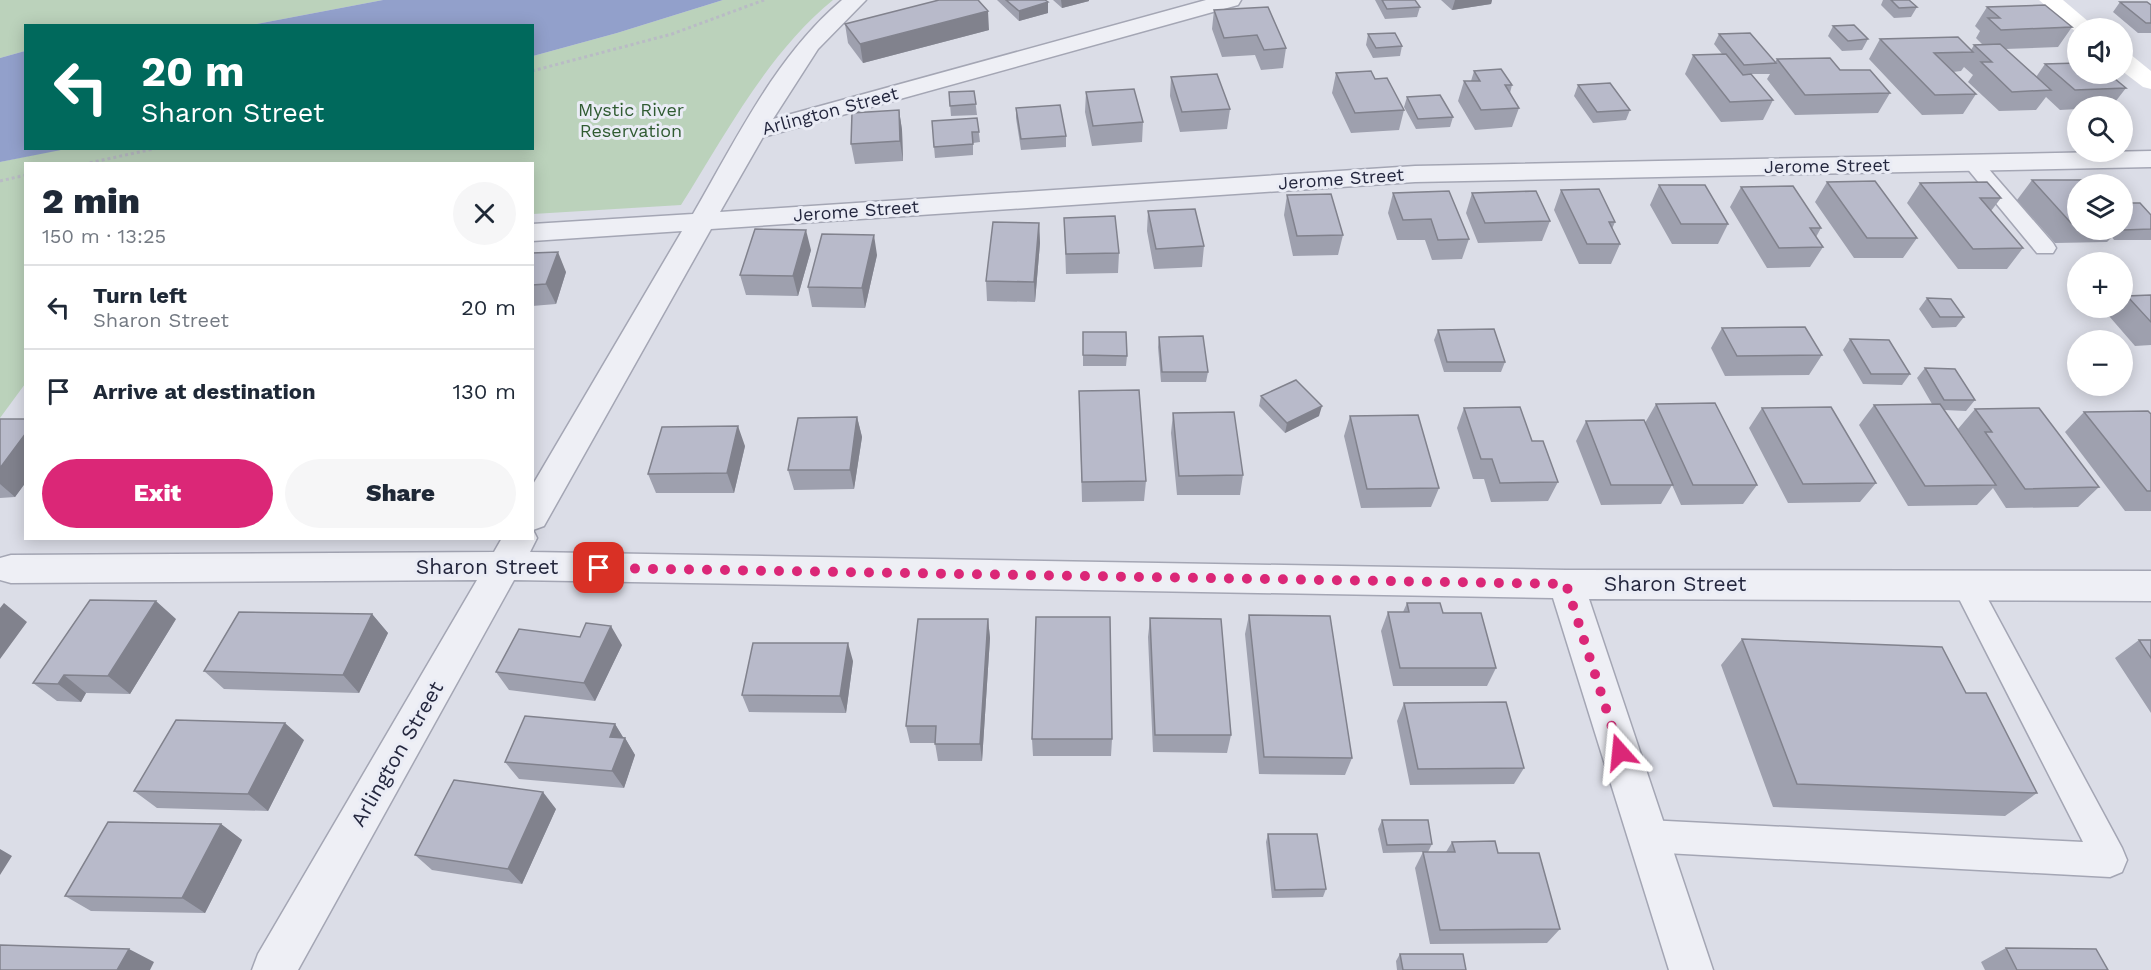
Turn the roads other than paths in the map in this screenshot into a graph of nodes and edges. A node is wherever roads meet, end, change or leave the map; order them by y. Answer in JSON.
{"nodes":[{"id":1,"x":855,"y":0,"type":"edge"},
{"id":2,"x":1230,"y":0,"type":"edge"},
{"id":3,"x":2050,"y":0,"type":"edge"},
{"id":4,"x":2072,"y":18,"type":"edge"},
{"id":5,"x":2133,"y":68,"type":"edge"},
{"id":6,"x":2151,"y":82,"type":"edge"},
{"id":7,"x":753,"y":132,"type":"junction"},
{"id":8,"x":2151,"y":159,"type":"edge"},
{"id":9,"x":1973,"y":163,"type":"junction"},
{"id":10,"x":701,"y":222,"type":"junction"},
{"id":11,"x":534,"y":233,"type":"edge"},
{"id":12,"x":2045,"y":249,"type":"dead end"},
{"id":13,"x":534,"y":514,"type":"edge"},
{"id":14,"x":512,"y":552,"type":"edge"},
{"id":15,"x":11,"y":569,"type":"dead end"},
{"id":16,"x":1566,"y":584,"type":"junction"},
{"id":17,"x":1966,"y":585,"type":"junction"},
{"id":18,"x":2151,"y":586,"type":"edge"},
{"id":19,"x":1647,"y":836,"type":"junction"},
{"id":20,"x":274,"y":970,"type":"edge"},
{"id":21,"x":1691,"y":970,"type":"edge"}],
"edges":[{"from":1,"to":7,"type":"street"},
{"from":2,"to":7,"type":"street","name":"Arlington Street"},
{"from":3,"to":4,"type":"street"},
{"from":5,"to":6,"type":"street"},
{"from":7,"to":10,"type":"street","name":"Arlington Street"},
{"from":8,"to":9,"type":"street","name":"Jerome Street"},
{"from":9,"to":10,"type":"street","name":"Jerome Street"},
{"from":9,"to":12,"type":"lane"},
{"from":10,"to":11,"type":"street","name":"Jerome Street"},
{"from":10,"to":13,"type":"street","name":"Arlington Street"},
{"from":14,"to":15,"type":"street","name":"Sharon Street"},
{"from":14,"to":16,"type":"street","name":"Sharon Street"},
{"from":14,"to":20,"type":"street","name":"Arlington Street"},
{"from":16,"to":17,"type":"street","name":"Sharon Street"},
{"from":16,"to":19,"type":"street"},
{"from":17,"to":18,"type":"street","name":"Sharon Street"},
{"from":17,"to":19,"type":"lane"},
{"from":19,"to":21,"type":"street"}]}
